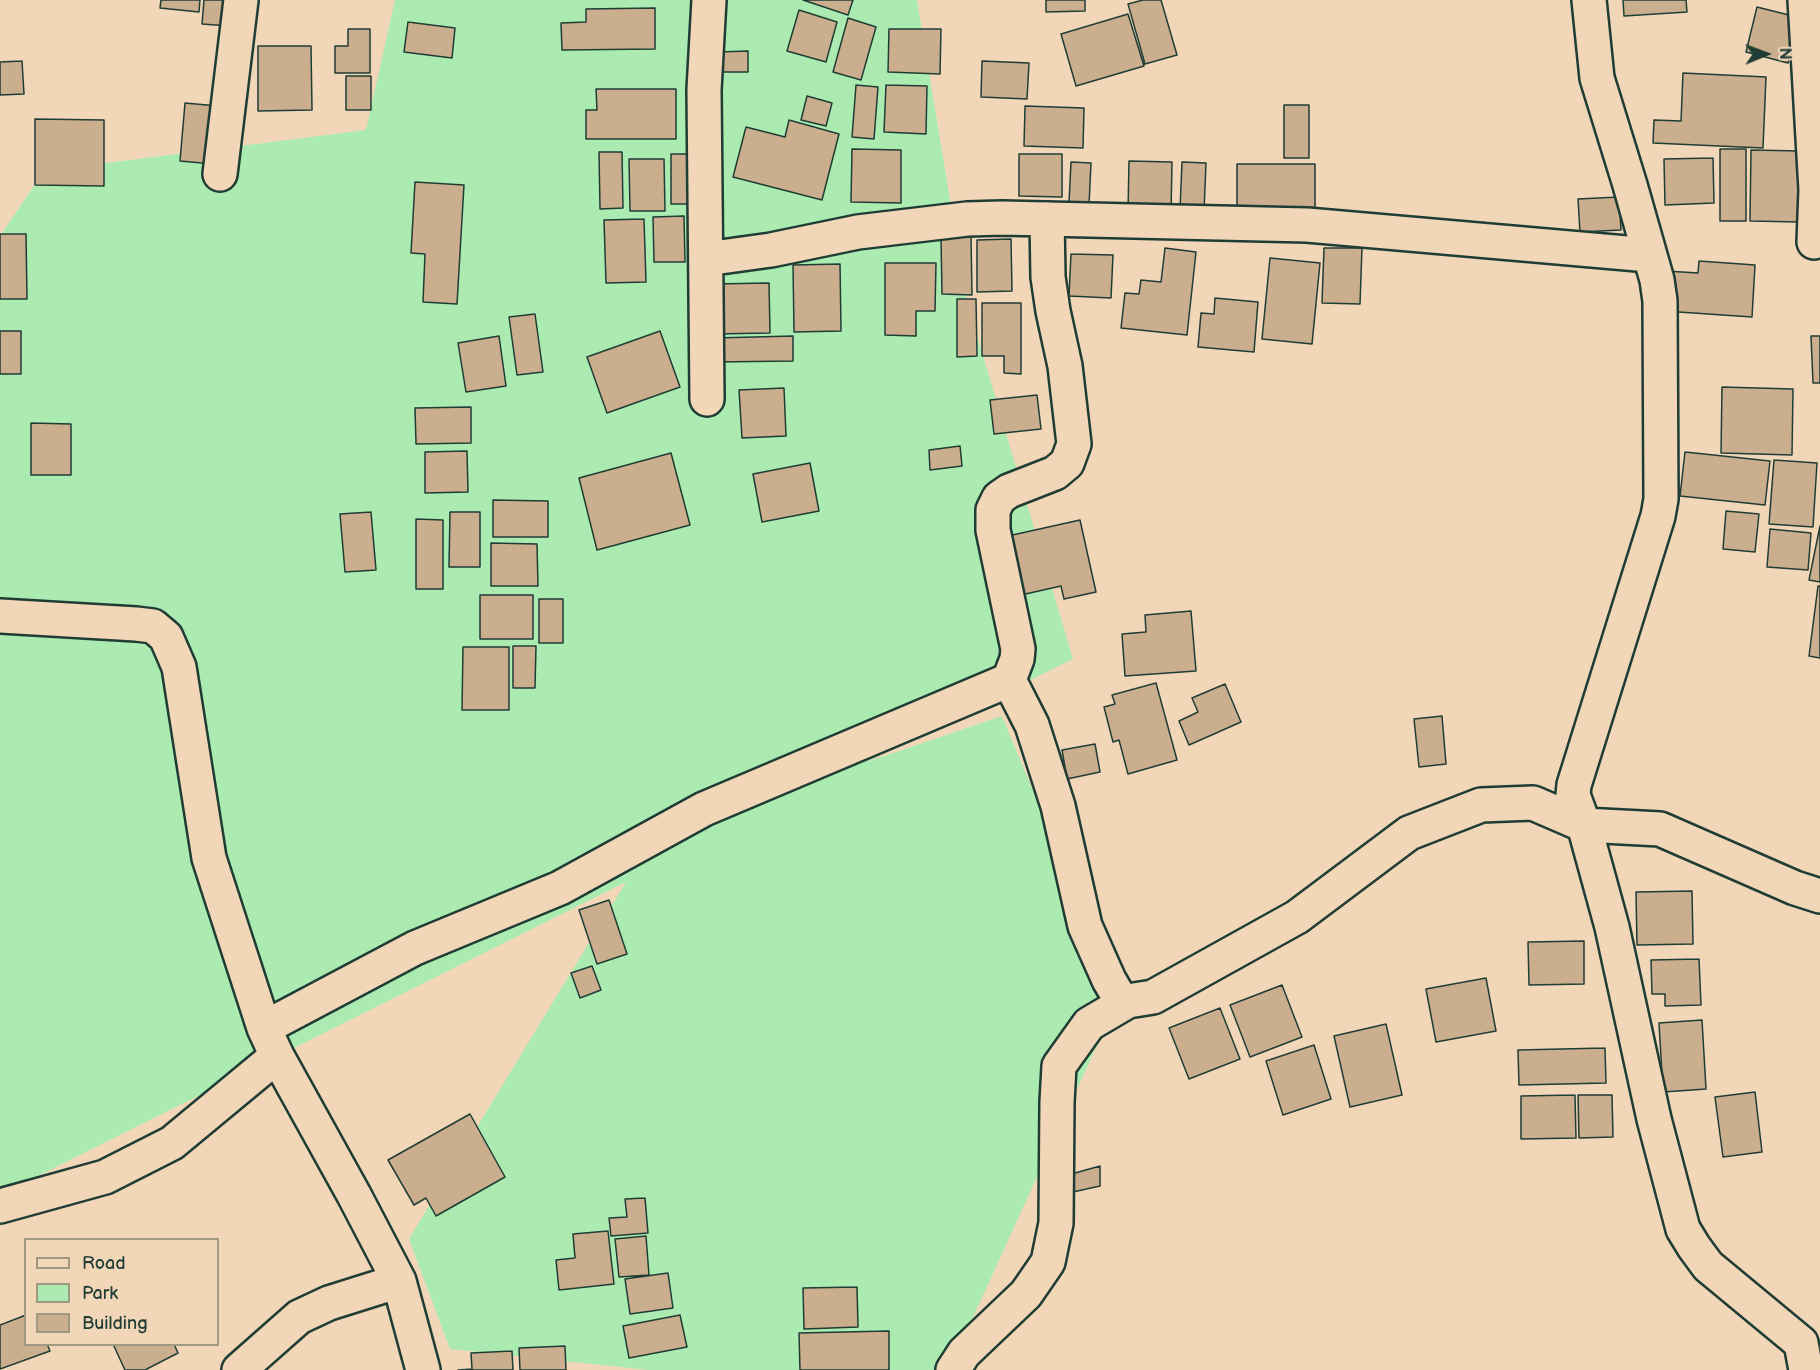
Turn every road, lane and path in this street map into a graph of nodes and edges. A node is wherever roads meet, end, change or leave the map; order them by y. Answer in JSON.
{"nodes":[{"id":1,"x":241,"y":0,"type":"edge"},
{"id":2,"x":709,"y":0,"type":"edge"},
{"id":3,"x":1589,"y":0,"type":"edge"},
{"id":4,"x":1810,"y":8,"type":"edge"},
{"id":5,"x":220,"y":174,"type":"dead end"},
{"id":6,"x":1047,"y":219,"type":"junction"},
{"id":7,"x":1814,"y":242,"type":"dead end"},
{"id":8,"x":1649,"y":255,"type":"junction"},
{"id":9,"x":706,"y":259,"type":"junction"},
{"id":10,"x":707,"y":399,"type":"dead end"},
{"id":11,"x":0,"y":616,"type":"edge"},
{"id":12,"x":1009,"y":680,"type":"junction"},
{"id":13,"x":1584,"y":825,"type":"junction"},
{"id":14,"x":1820,"y":896,"type":"edge"},
{"id":15,"x":1128,"y":1001,"type":"junction"},
{"id":16,"x":271,"y":1042,"type":"junction"},
{"id":17,"x":0,"y":1206,"type":"edge"},
{"id":18,"x":399,"y":1281,"type":"junction"},
{"id":19,"x":239,"y":1370,"type":"edge"},
{"id":20,"x":423,"y":1370,"type":"edge"},
{"id":21,"x":953,"y":1370,"type":"edge"},
{"id":22,"x":1806,"y":1370,"type":"edge"}],
"edges":[{"from":1,"to":5,"type":"street"},
{"from":2,"to":9,"type":"street"},
{"from":3,"to":8,"type":"street"},
{"from":4,"to":7,"type":"street"},
{"from":6,"to":8,"type":"street"},
{"from":6,"to":9,"type":"street"},
{"from":6,"to":12,"type":"street"},
{"from":8,"to":13,"type":"street"},
{"from":9,"to":10,"type":"street"},
{"from":11,"to":16,"type":"street"},
{"from":12,"to":15,"type":"street"},
{"from":12,"to":16,"type":"street"},
{"from":13,"to":14,"type":"street"},
{"from":13,"to":15,"type":"street"},
{"from":13,"to":22,"type":"street"},
{"from":15,"to":21,"type":"street"},
{"from":16,"to":17,"type":"street"},
{"from":16,"to":18,"type":"street"},
{"from":18,"to":19,"type":"street"},
{"from":18,"to":20,"type":"street"}]}
